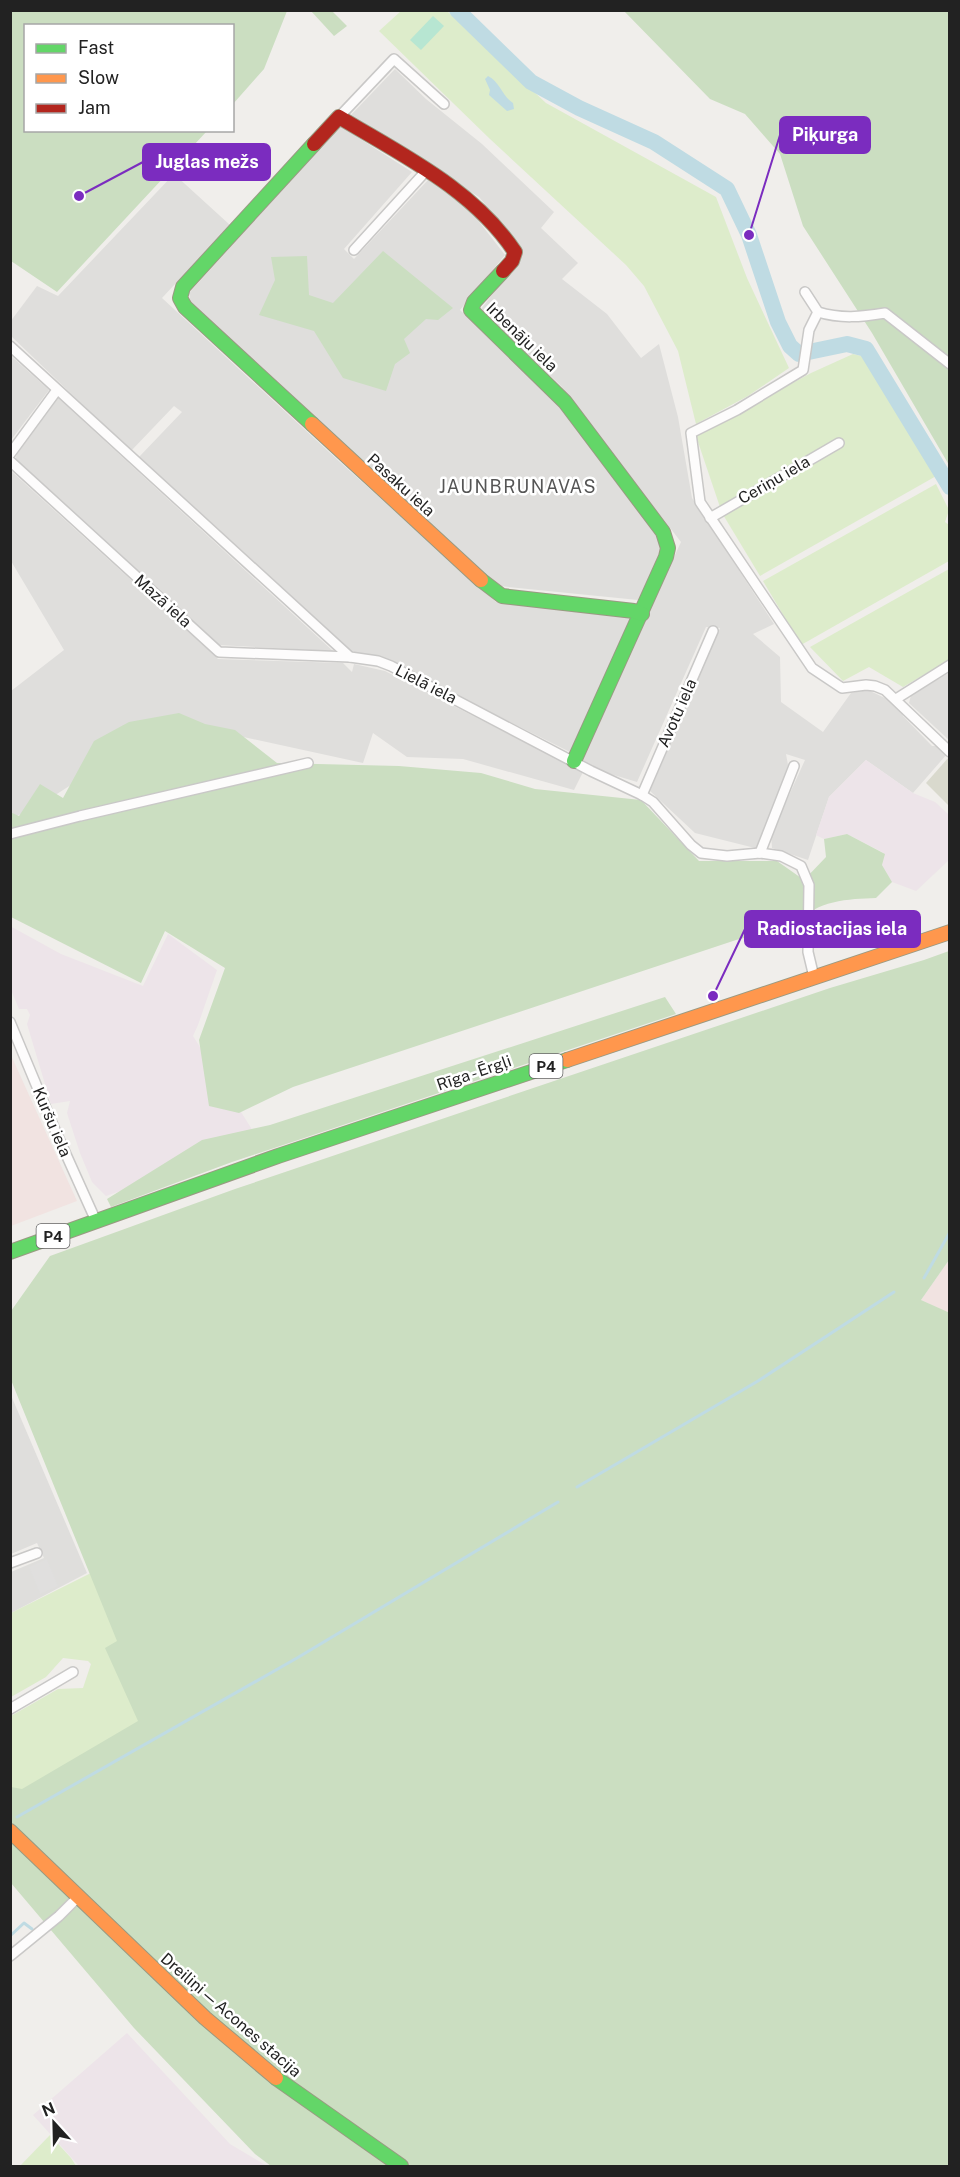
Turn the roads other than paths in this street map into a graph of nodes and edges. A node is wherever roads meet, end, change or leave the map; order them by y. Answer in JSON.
{"nodes":[{"id":1,"x":444,"y":104,"type":"dead end"},
{"id":2,"x":339,"y":117,"type":"junction"},
{"id":3,"x":426,"y":171,"type":"junction"},
{"id":4,"x":354,"y":250,"type":"dead end"},
{"id":5,"x":805,"y":292,"type":"dead end"},
{"id":6,"x":818,"y":312,"type":"junction"},
{"id":7,"x":10,"y":345,"type":"edge"},
{"id":8,"x":950,"y":364,"type":"edge"},
{"id":9,"x":57,"y":390,"type":"junction"},
{"id":10,"x":839,"y":443,"type":"dead end"},
{"id":11,"x":10,"y":454,"type":"edge"},
{"id":12,"x":10,"y":461,"type":"edge"},
{"id":13,"x":710,"y":518,"type":"junction"},
{"id":14,"x":642,"y":614,"type":"junction"},
{"id":15,"x":713,"y":631,"type":"dead end"},
{"id":16,"x":350,"y":657,"type":"junction"},
{"id":17,"x":950,"y":665,"type":"edge"},
{"id":18,"x":896,"y":699,"type":"junction"},
{"id":19,"x":950,"y":752,"type":"edge"},
{"id":20,"x":574,"y":761,"type":"junction"},
{"id":21,"x":308,"y":763,"type":"dead end"},
{"id":22,"x":794,"y":766,"type":"dead end"},
{"id":23,"x":642,"y":795,"type":"junction"},
{"id":24,"x":10,"y":834,"type":"edge"},
{"id":25,"x":760,"y":853,"type":"junction"},
{"id":26,"x":950,"y":932,"type":"edge"},
{"id":27,"x":814,"y":977,"type":"junction"},
{"id":28,"x":10,"y":1022,"type":"edge"},
{"id":29,"x":96,"y":1221,"type":"junction"},
{"id":30,"x":10,"y":1252,"type":"edge"},
{"id":31,"x":37,"y":1553,"type":"dead end"},
{"id":32,"x":10,"y":1563,"type":"edge"},
{"id":33,"x":73,"y":1672,"type":"dead end"},
{"id":34,"x":10,"y":1709,"type":"edge"},
{"id":35,"x":10,"y":1831,"type":"edge"},
{"id":36,"x":78,"y":1898,"type":"junction"},
{"id":37,"x":10,"y":1956,"type":"edge"},
{"id":38,"x":401,"y":2166,"type":"edge"}],
"edges":[{"from":1,"to":2,"type":"street"},
{"from":2,"to":3,"type":"street","name":"Irbenāju iela"},
{"from":2,"to":14,"type":"street","name":"Pasaku iela"},
{"from":3,"to":4,"type":"street"},
{"from":3,"to":14,"type":"street","name":"Irbenāju iela"},
{"from":5,"to":6,"type":"street"},
{"from":6,"to":8,"type":"street"},
{"from":6,"to":13,"type":"street"},
{"from":7,"to":9,"type":"street"},
{"from":9,"to":11,"type":"street"},
{"from":9,"to":16,"type":"street"},
{"from":10,"to":13,"type":"street","name":"Ceriņu iela"},
{"from":12,"to":16,"type":"street","name":"Mazā iela"},
{"from":13,"to":18,"type":"street"},
{"from":14,"to":20,"type":"street","name":"Irbenāju iela"},
{"from":15,"to":23,"type":"street","name":"Avotu iela"},
{"from":16,"to":20,"type":"street","name":"Lielā iela"},
{"from":17,"to":18,"type":"street"},
{"from":18,"to":19,"type":"street"},
{"from":20,"to":23,"type":"street","name":"Lielā iela"},
{"from":21,"to":24,"type":"street"},
{"from":22,"to":25,"type":"street"},
{"from":23,"to":25,"type":"street","name":"Lielā iela"},
{"from":25,"to":27,"type":"street","name":"Lielā iela"},
{"from":26,"to":27,"type":"street","name":"Rīga - Ērgļi","number":"P4"},
{"from":27,"to":29,"type":"street","name":"Rīga - Ērgļi","number":"P4"},
{"from":28,"to":29,"type":"street","name":"Kuršu iela"},
{"from":29,"to":30,"type":"street","name":"Rīga - Ērgļi","number":"P4"},
{"from":31,"to":32,"type":"street"},
{"from":33,"to":34,"type":"street"},
{"from":35,"to":36,"type":"street","name":"Dreiliņi — Acones stacija"},
{"from":36,"to":37,"type":"street"},
{"from":36,"to":38,"type":"street","name":"Dreiliņi — Acones stacija"}]}
